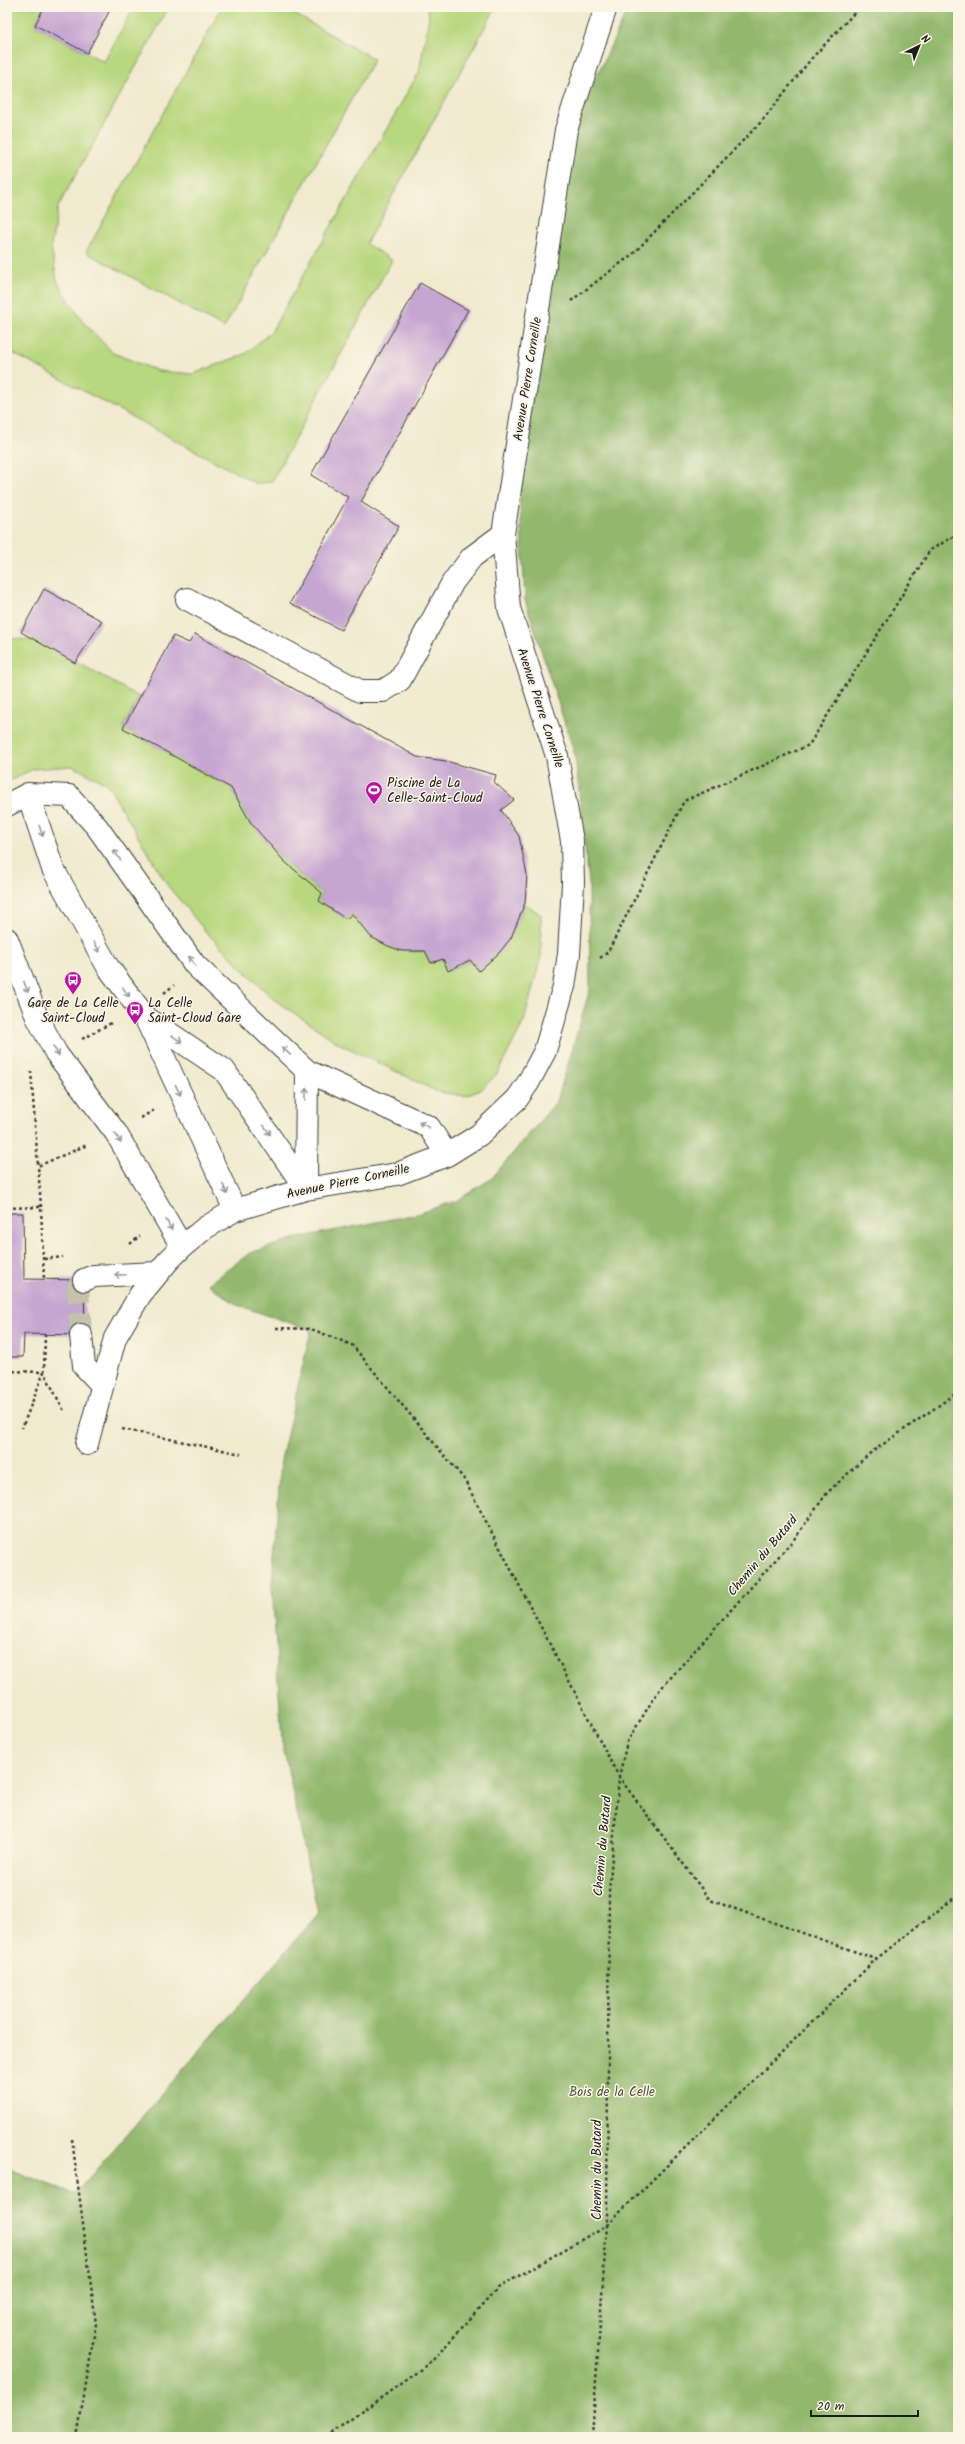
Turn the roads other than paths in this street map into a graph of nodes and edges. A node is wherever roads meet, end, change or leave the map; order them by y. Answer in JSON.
{"nodes":[{"id":1,"x":606,"y":7,"type":"edge"},
{"id":2,"x":503,"y":534,"type":"junction"},
{"id":3,"x":187,"y":599,"type":"dead end"},
{"id":4,"x":28,"y":794,"type":"junction"},
{"id":5,"x":7,"y":805,"type":"edge"},
{"id":6,"x":7,"y":939,"type":"edge"},
{"id":7,"x":145,"y":1017,"type":"junction"},
{"id":8,"x":307,"y":1071,"type":"junction"},
{"id":9,"x":447,"y":1155,"type":"junction"},
{"id":10,"x":306,"y":1189,"type":"junction"},
{"id":11,"x":234,"y":1210,"type":"junction"},
{"id":12,"x":182,"y":1247,"type":"junction"},
{"id":13,"x":157,"y":1273,"type":"junction"},
{"id":14,"x":84,"y":1280,"type":"dead end"},
{"id":15,"x":81,"y":1335,"type":"tunnel mouth"},
{"id":16,"x":102,"y":1385,"type":"junction"},
{"id":17,"x":87,"y":1444,"type":"dead end"}],
"edges":[{"from":1,"to":2,"type":"street","name":"Avenue Pierre Corneille"},
{"from":2,"to":3,"type":"street"},
{"from":2,"to":9,"type":"street","name":"Avenue Pierre Corneille"},
{"from":4,"to":5,"type":"street"},
{"from":4,"to":7,"type":"street","one_way":true},
{"from":8,"to":4,"type":"street","one_way":true},
{"from":6,"to":12,"type":"street","one_way":true},
{"from":7,"to":10,"type":"street","one_way":true},
{"from":7,"to":11,"type":"street","one_way":true},
{"from":9,"to":8,"type":"street","one_way":true},
{"from":10,"to":8,"type":"street","one_way":true},
{"from":9,"to":10,"type":"street","name":"Avenue Pierre Corneille"},
{"from":10,"to":11,"type":"street","name":"Avenue Pierre Corneille"},
{"from":11,"to":12,"type":"street","name":"Avenue Pierre Corneille"},
{"from":12,"to":13,"type":"street","name":"Avenue Pierre Corneille"},
{"from":13,"to":14,"type":"street","one_way":true},
{"from":13,"to":16,"type":"street","name":"Avenue Pierre Corneille"},
{"from":15,"to":16,"type":"street"},
{"from":16,"to":17,"type":"street","name":"Avenue Pierre Corneille"}]}
